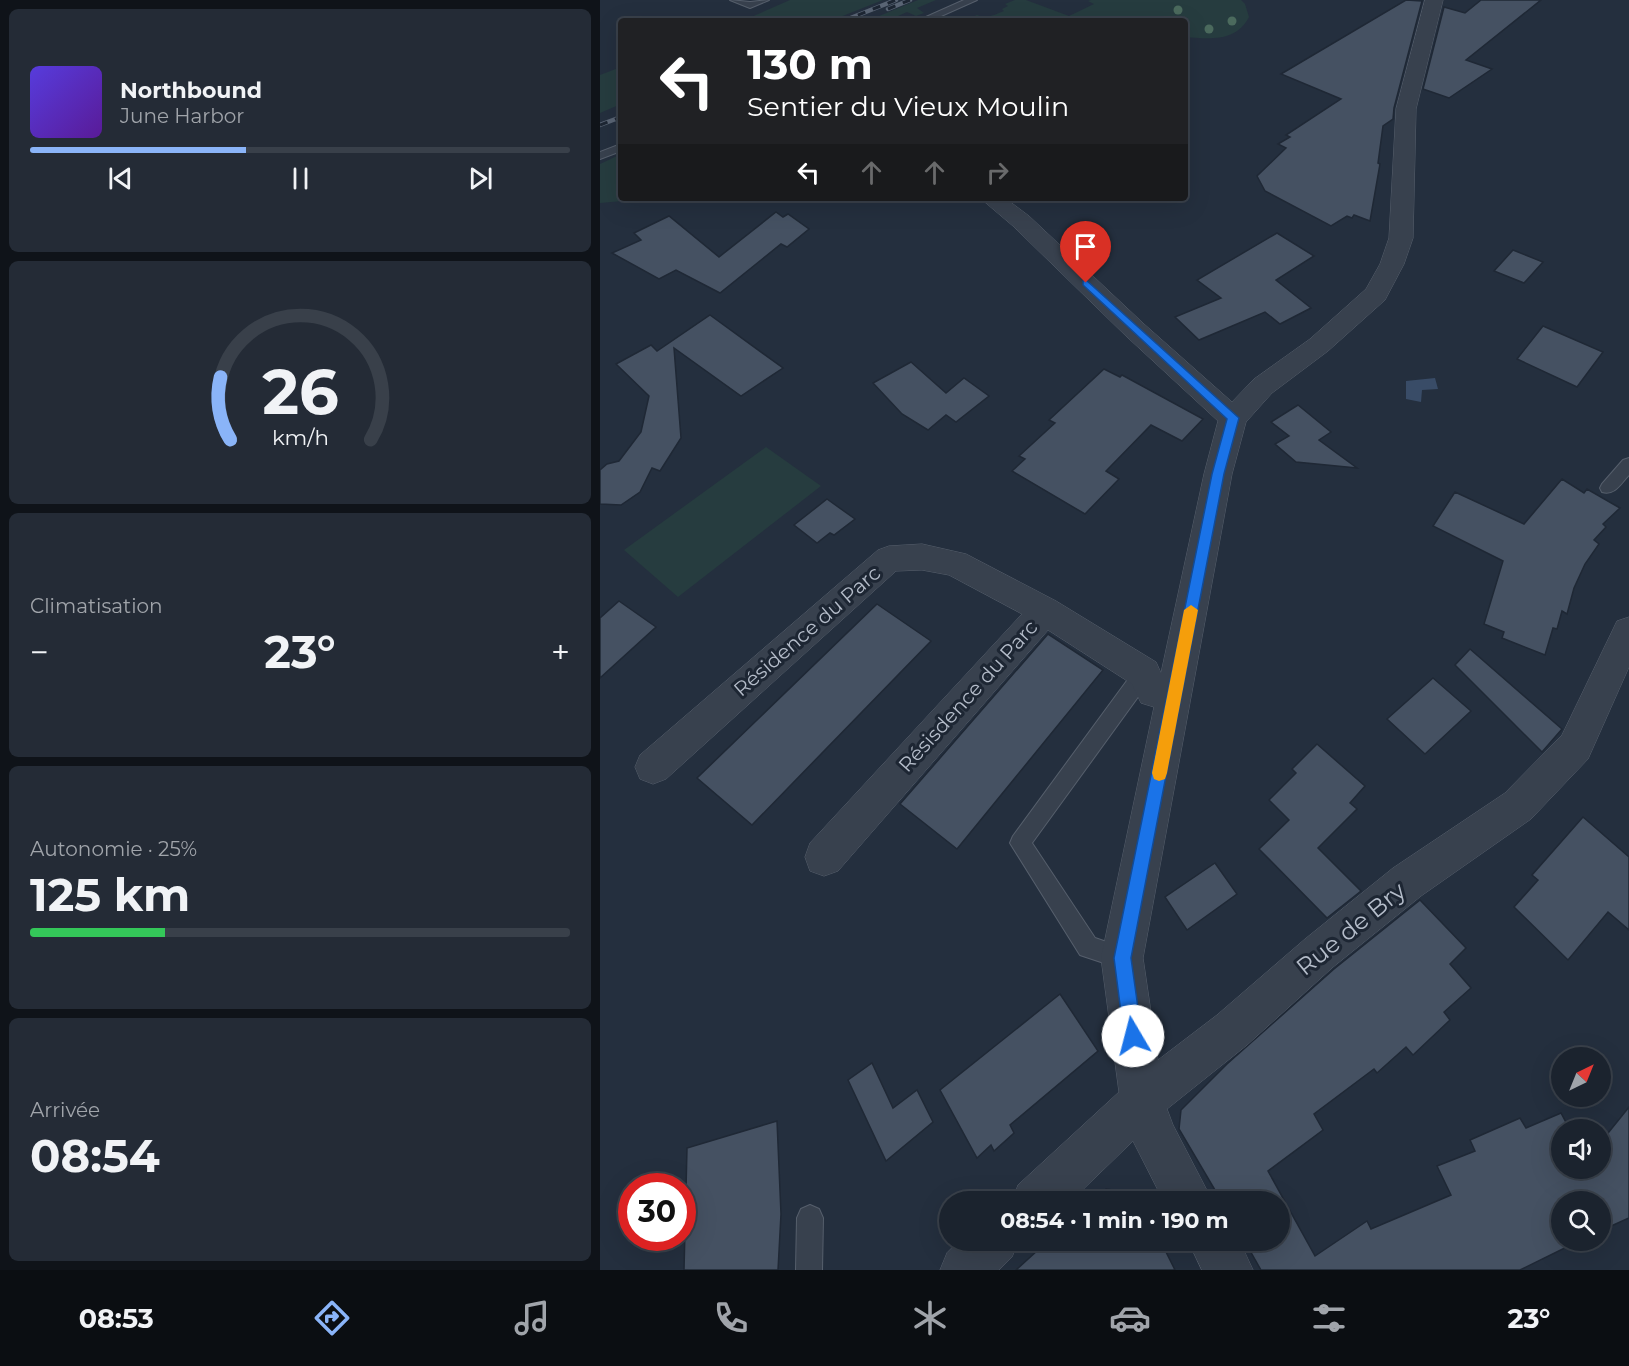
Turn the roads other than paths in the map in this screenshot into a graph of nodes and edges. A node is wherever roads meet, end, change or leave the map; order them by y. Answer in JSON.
{"nodes":[{"id":1,"x":735,"y":0,"type":"edge"},
{"id":2,"x":764,"y":0,"type":"edge"},
{"id":3,"x":972,"y":0,"type":"edge"},
{"id":4,"x":1434,"y":0,"type":"edge"},
{"id":5,"x":929,"y":18,"type":"edge"},
{"id":6,"x":618,"y":148,"type":"edge"},
{"id":7,"x":600,"y":156,"type":"edge"},
{"id":8,"x":995,"y":201,"type":"edge"},
{"id":9,"x":1233,"y":418,"type":"junction"},
{"id":10,"x":1629,"y":464,"type":"edge"},
{"id":11,"x":1608,"y":488,"type":"dead end"},
{"id":12,"x":1045,"y":611,"type":"junction"},
{"id":13,"x":1629,"y":631,"type":"edge"},
{"id":14,"x":1157,"y":689,"type":"junction"},
{"id":15,"x":653,"y":767,"type":"dead end"},
{"id":16,"x":824,"y":857,"type":"dead end"},
{"id":17,"x":1122,"y":958,"type":"junction"},
{"id":18,"x":1142,"y":1101,"type":"junction"},
{"id":19,"x":1047,"y":1191,"type":"edge"},
{"id":20,"x":1184,"y":1191,"type":"edge"},
{"id":21,"x":810,"y":1218,"type":"dead end"},
{"id":22,"x":984,"y":1251,"type":"edge"},
{"id":23,"x":1218,"y":1251,"type":"edge"},
{"id":24,"x":809,"y":1270,"type":"edge"},
{"id":25,"x":964,"y":1270,"type":"edge"},
{"id":26,"x":1228,"y":1270,"type":"edge"}],
"edges":[{"from":1,"to":2,"type":"lane"},
{"from":3,"to":5,"type":"lane"},
{"from":4,"to":9,"type":"street"},
{"from":6,"to":7,"type":"lane"},
{"from":8,"to":9,"type":"street"},
{"from":9,"to":14,"type":"street"},
{"from":10,"to":11,"type":"lane"},
{"from":12,"to":14,"type":"street","name":"Résisdence du Parc"},
{"from":12,"to":15,"type":"street","name":"Résidence du Parc"},
{"from":12,"to":16,"type":"street","name":"Résisdence du Parc"},
{"from":13,"to":18,"type":"street","name":"Rue de Bry"},
{"from":14,"to":17,"type":"street"},
{"from":14,"to":17,"type":"lane"},
{"from":17,"to":18,"type":"street"},
{"from":18,"to":19,"type":"street","name":"Rue de Bry"},
{"from":18,"to":20,"type":"street"},
{"from":21,"to":24,"type":"lane"},
{"from":22,"to":25,"type":"street"},
{"from":23,"to":26,"type":"street"}]}
